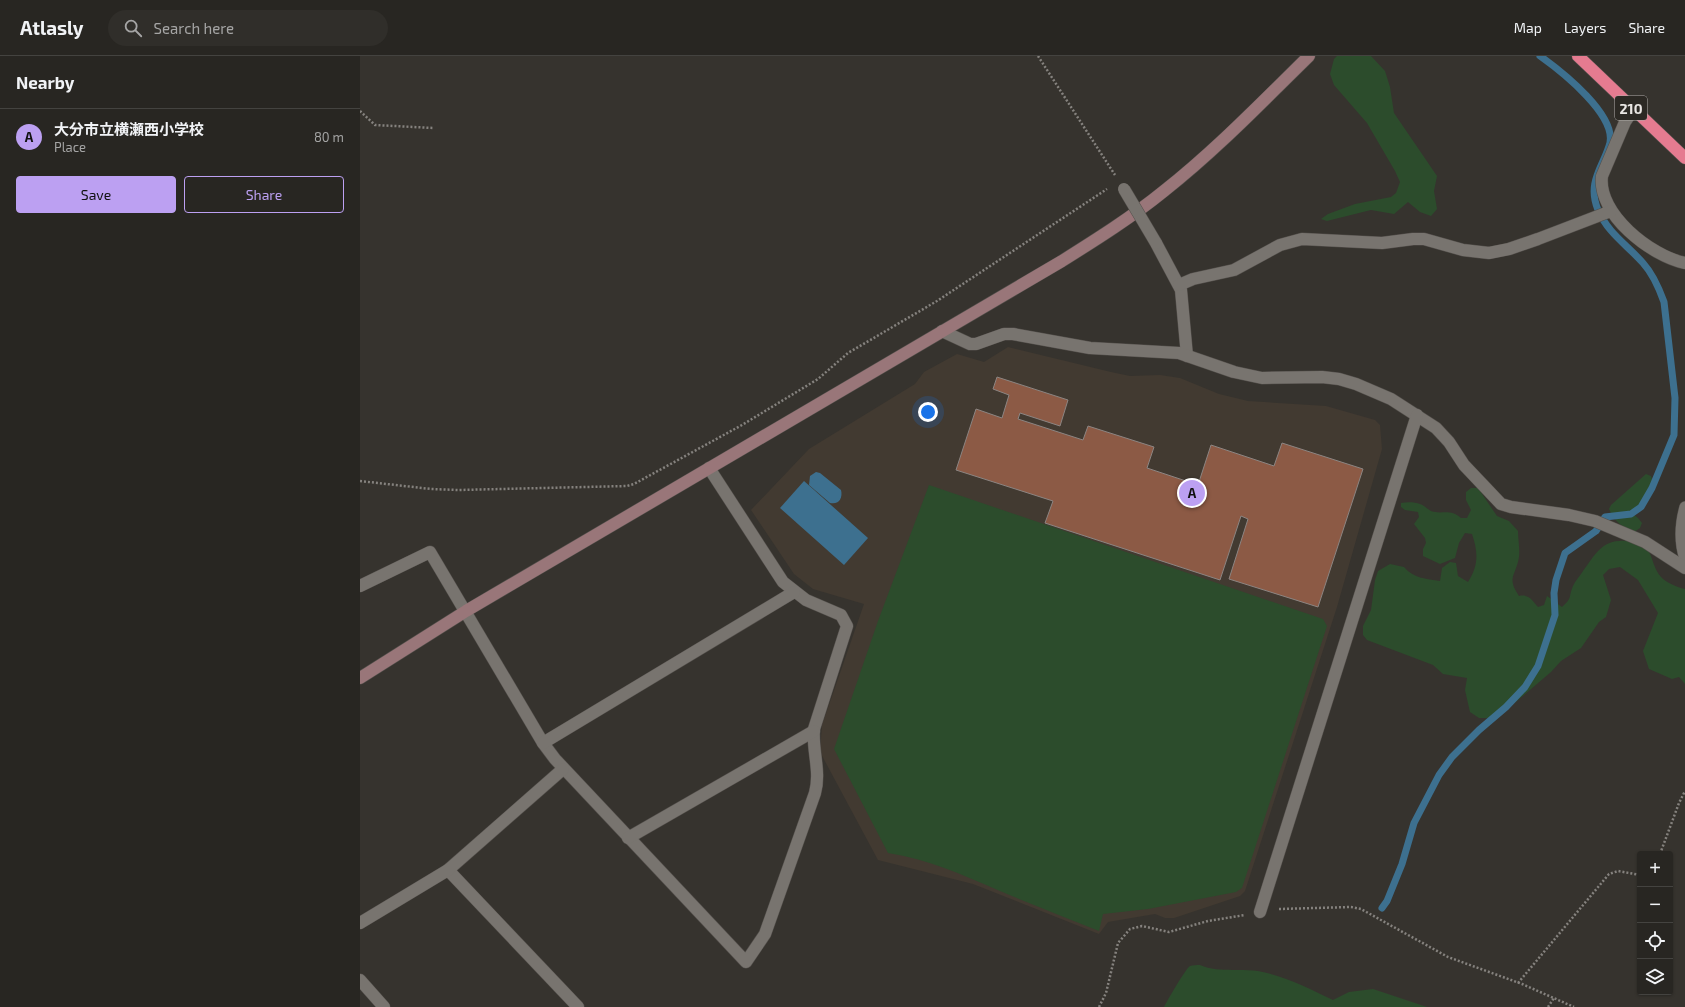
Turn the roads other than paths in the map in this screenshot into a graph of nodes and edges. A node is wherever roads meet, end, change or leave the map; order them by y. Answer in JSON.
{"nodes":[{"id":1,"x":1309,"y":56,"type":"edge"},
{"id":2,"x":1578,"y":56,"type":"edge"},
{"id":3,"x":1633,"y":110,"type":"junction"},
{"id":4,"x":1666,"y":142,"type":"junction"},
{"id":5,"x":1685,"y":158,"type":"edge"},
{"id":6,"x":1685,"y":162,"type":"edge"},
{"id":7,"x":1122,"y":185,"type":"road end"},
{"id":8,"x":1611,"y":211,"type":"junction"},
{"id":9,"x":1685,"y":263,"type":"edge"},
{"id":10,"x":1179,"y":285,"type":"junction"},
{"id":11,"x":942,"y":331,"type":"junction"},
{"id":12,"x":1187,"y":356,"type":"junction"},
{"id":13,"x":1417,"y":415,"type":"junction"},
{"id":14,"x":709,"y":468,"type":"junction"},
{"id":15,"x":1685,"y":507,"type":"edge"},
{"id":16,"x":1685,"y":559,"type":"edge"},
{"id":17,"x":1685,"y":568,"type":"edge"},
{"id":18,"x":360,"y":586,"type":"edge"},
{"id":19,"x":794,"y":592,"type":"junction"},
{"id":20,"x":466,"y":611,"type":"junction"},
{"id":21,"x":360,"y":678,"type":"edge"},
{"id":22,"x":814,"y":732,"type":"junction"},
{"id":23,"x":543,"y":743,"type":"junction"},
{"id":24,"x":563,"y":769,"type":"junction"},
{"id":25,"x":628,"y":838,"type":"junction"},
{"id":26,"x":448,"y":870,"type":"junction"},
{"id":27,"x":1260,"y":912,"type":"road end"},
{"id":28,"x":360,"y":923,"type":"edge"},
{"id":29,"x":360,"y":980,"type":"edge"},
{"id":30,"x":384,"y":1007,"type":"edge"},
{"id":31,"x":578,"y":1007,"type":"edge"}],
"edges":[{"from":1,"to":11,"type":"street"},
{"from":2,"to":3,"type":"highway","number":"210"},
{"from":3,"to":4,"type":"highway","number":"210"},
{"from":3,"to":8,"type":"street"},
{"from":4,"to":5,"type":"highway","number":"210"},
{"from":4,"to":6,"type":"street"},
{"from":7,"to":10,"type":"street","bridge":true},
{"from":8,"to":9,"type":"street"},
{"from":8,"to":10,"type":"street"},
{"from":10,"to":12,"type":"street"},
{"from":11,"to":12,"type":"street"},
{"from":11,"to":14,"type":"street"},
{"from":12,"to":13,"type":"street"},
{"from":13,"to":17,"type":"street"},
{"from":13,"to":27,"type":"street"},
{"from":14,"to":19,"type":"street"},
{"from":14,"to":20,"type":"street"},
{"from":15,"to":16,"type":"lane"},
{"from":18,"to":20,"type":"street"},
{"from":19,"to":22,"type":"street"},
{"from":19,"to":23,"type":"street"},
{"from":20,"to":21,"type":"street"},
{"from":20,"to":23,"type":"street"},
{"from":22,"to":25,"type":"street"},
{"from":22,"to":25,"type":"street"},
{"from":23,"to":24,"type":"street"},
{"from":24,"to":25,"type":"street"},
{"from":24,"to":26,"type":"street"},
{"from":26,"to":28,"type":"street"},
{"from":26,"to":31,"type":"street"},
{"from":29,"to":30,"type":"street"}]}
